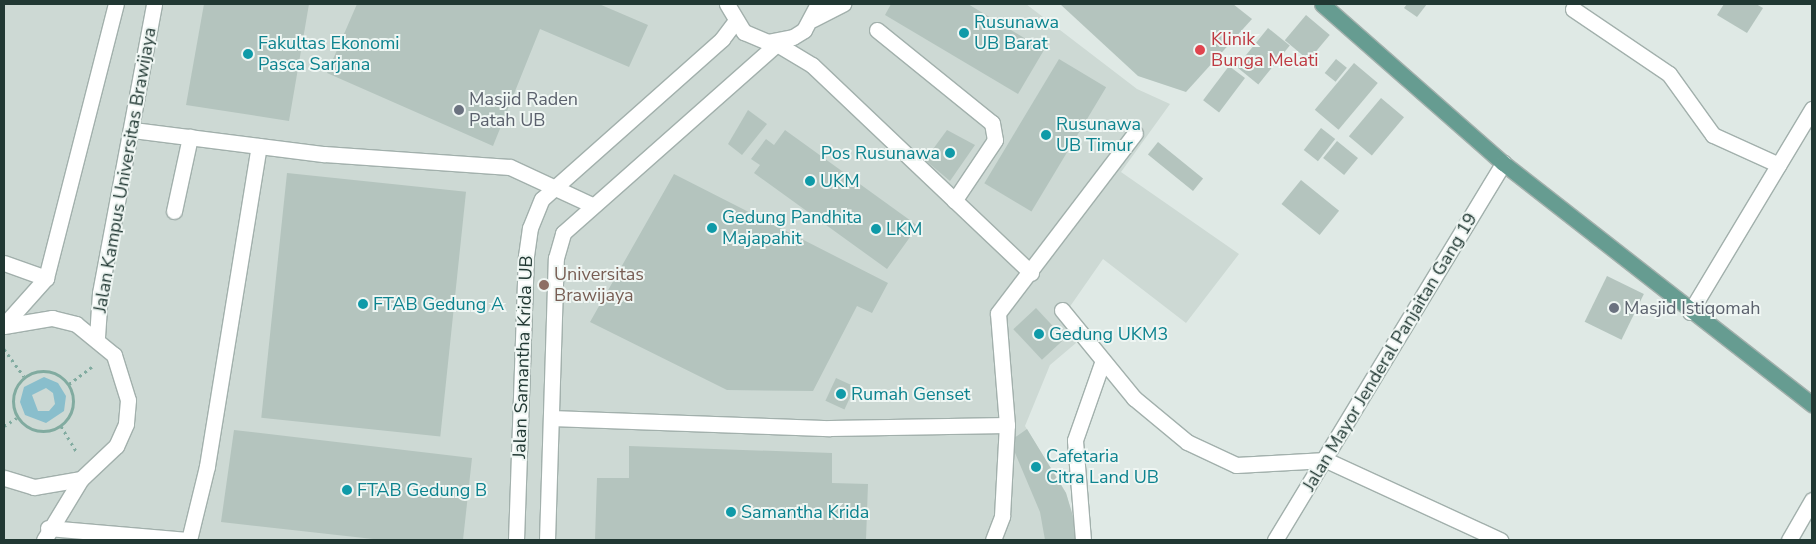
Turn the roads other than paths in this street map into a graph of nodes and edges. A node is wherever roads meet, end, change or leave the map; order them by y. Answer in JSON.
{"nodes":[{"id":1,"x":116,"y":4,"type":"edge"},
{"id":2,"x":154,"y":4,"type":"edge"},
{"id":3,"x":728,"y":4,"type":"edge"},
{"id":4,"x":818,"y":4,"type":"edge"},
{"id":5,"x":843,"y":4,"type":"edge"},
{"id":6,"x":1322,"y":4,"type":"edge"},
{"id":7,"x":1573,"y":9,"type":"dead end"},
{"id":8,"x":813,"y":19,"type":"junction"},
{"id":9,"x":735,"y":22,"type":"junction"},
{"id":10,"x":877,"y":30,"type":"dead end"},
{"id":11,"x":778,"y":43,"type":"junction"},
{"id":12,"x":1812,"y":109,"type":"edge"},
{"id":13,"x":133,"y":130,"type":"junction"},
{"id":14,"x":1135,"y":133,"type":"dead end"},
{"id":15,"x":190,"y":136,"type":"junction"},
{"id":16,"x":259,"y":146,"type":"junction"},
{"id":17,"x":1504,"y":164,"type":"junction"},
{"id":18,"x":1780,"y":165,"type":"junction"},
{"id":19,"x":554,"y":184,"type":"junction"},
{"id":20,"x":954,"y":201,"type":"junction"},
{"id":21,"x":592,"y":205,"type":"junction"},
{"id":22,"x":174,"y":211,"type":"dead end"},
{"id":23,"x":4,"y":263,"type":"edge"},
{"id":24,"x":1031,"y":273,"type":"junction"},
{"id":25,"x":46,"y":278,"type":"junction"},
{"id":26,"x":1062,"y":310,"type":"dead end"},
{"id":27,"x":1690,"y":312,"type":"junction"},
{"id":28,"x":4,"y":326,"type":"edge"},
{"id":29,"x":97,"y":337,"type":"junction"},
{"id":30,"x":1102,"y":363,"type":"junction"},
{"id":31,"x":1812,"y":404,"type":"edge"},
{"id":32,"x":550,"y":418,"type":"junction"},
{"id":33,"x":1007,"y":425,"type":"junction"},
{"id":34,"x":1326,"y":460,"type":"junction"},
{"id":35,"x":4,"y":478,"type":"edge"},
{"id":36,"x":81,"y":479,"type":"junction"},
{"id":37,"x":1812,"y":500,"type":"edge"},
{"id":38,"x":46,"y":534,"type":"edge"},
{"id":39,"x":188,"y":540,"type":"edge"},
{"id":40,"x":516,"y":540,"type":"edge"},
{"id":41,"x":547,"y":540,"type":"edge"},
{"id":42,"x":993,"y":540,"type":"edge"},
{"id":43,"x":1083,"y":540,"type":"edge"},
{"id":44,"x":1275,"y":540,"type":"edge"},
{"id":45,"x":1500,"y":540,"type":"edge"},
{"id":46,"x":1789,"y":540,"type":"edge"}],
"edges":[{"from":1,"to":25,"type":"street"},
{"from":2,"to":13,"type":"street","name":"Jalan Kampus Universitas Brawijaya"},
{"from":3,"to":9,"type":"street"},
{"from":4,"to":8,"type":"street"},
{"from":5,"to":8,"type":"street","name":"Jalan Samantha Krida UB"},
{"from":6,"to":17,"type":"main road"},
{"from":7,"to":18,"type":"street"},
{"from":8,"to":11,"type":"street","name":"Jalan Samantha Krida UB"},
{"from":9,"to":11,"type":"street"},
{"from":9,"to":19,"type":"street","name":"Jalan Samantha Krida UB"},
{"from":10,"to":20,"type":"street"},
{"from":11,"to":20,"type":"street"},
{"from":11,"to":21,"type":"street","name":"Jalan Samantha Krida UB"},
{"from":12,"to":18,"type":"street"},
{"from":13,"to":15,"type":"street"},
{"from":13,"to":29,"type":"street","name":"Jalan Kampus Universitas Brawijaya"},
{"from":14,"to":24,"type":"street"},
{"from":15,"to":16,"type":"street"},
{"from":15,"to":22,"type":"street"},
{"from":16,"to":19,"type":"street"},
{"from":16,"to":39,"type":"street"},
{"from":17,"to":27,"type":"main road"},
{"from":17,"to":34,"type":"street","name":"Jalan Mayor Jenderal Panjaitan Gang 19"},
{"from":18,"to":27,"type":"street"},
{"from":19,"to":21,"type":"street"},
{"from":19,"to":40,"type":"street","name":"Jalan Samantha Krida UB"},
{"from":20,"to":24,"type":"street"},
{"from":21,"to":32,"type":"street","name":"Jalan Samantha Krida UB"},
{"from":23,"to":25,"type":"street"},
{"from":24,"to":33,"type":"street"},
{"from":25,"to":28,"type":"street"},
{"from":26,"to":30,"type":"street"},
{"from":27,"to":31,"type":"main road"},
{"from":28,"to":29,"type":"street"},
{"from":29,"to":36,"type":"street"},
{"from":30,"to":34,"type":"street"},
{"from":30,"to":43,"type":"street"},
{"from":32,"to":33,"type":"street"},
{"from":32,"to":41,"type":"street","name":"Jalan Samantha Krida UB"},
{"from":33,"to":42,"type":"street"},
{"from":34,"to":44,"type":"street","name":"Jalan Mayor Jenderal Panjaitan Gang 19"},
{"from":34,"to":45,"type":"street"},
{"from":35,"to":36,"type":"street"},
{"from":36,"to":38,"type":"street"},
{"from":37,"to":46,"type":"street"},
{"from":38,"to":39,"type":"street"}]}
